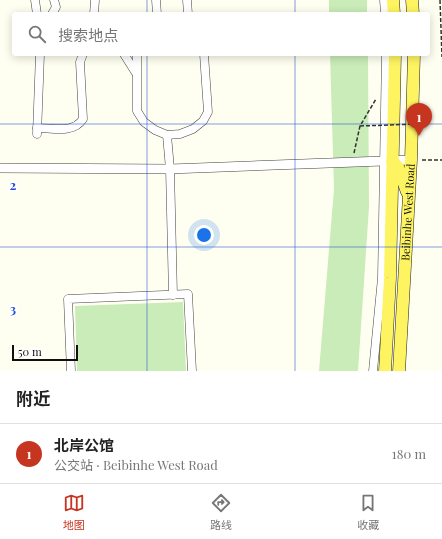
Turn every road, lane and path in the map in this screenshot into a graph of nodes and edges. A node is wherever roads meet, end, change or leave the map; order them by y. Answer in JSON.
{"nodes":[{"id":1,"x":35,"y":0,"type":"edge"},
{"id":2,"x":54,"y":0,"type":"edge"},
{"id":3,"x":95,"y":0,"type":"edge"},
{"id":4,"x":156,"y":0,"type":"edge"},
{"id":5,"x":187,"y":0,"type":"edge"},
{"id":6,"x":384,"y":0,"type":"edge"},
{"id":7,"x":393,"y":0,"type":"edge"},
{"id":8,"x":412,"y":0,"type":"edge"},
{"id":9,"x":440,"y":0,"type":"edge"},
{"id":10,"x":37,"y":12,"type":"edge"},
{"id":11,"x":53,"y":12,"type":"edge"},
{"id":12,"x":94,"y":12,"type":"edge"},
{"id":13,"x":157,"y":12,"type":"edge"},
{"id":14,"x":188,"y":12,"type":"edge"},
{"id":15,"x":384,"y":12,"type":"edge"},
{"id":16,"x":394,"y":12,"type":"edge"},
{"id":17,"x":412,"y":12,"type":"edge"},
{"id":18,"x":40,"y":56,"type":"edge"},
{"id":19,"x":82,"y":56,"type":"edge"},
{"id":20,"x":125,"y":56,"type":"edge"},
{"id":21,"x":137,"y":56,"type":"edge"},
{"id":22,"x":204,"y":56,"type":"edge"},
{"id":23,"x":386,"y":56,"type":"edge"},
{"id":24,"x":395,"y":56,"type":"edge"},
{"id":25,"x":414,"y":56,"type":"edge"},
{"id":26,"x":442,"y":57,"type":"edge"},
{"id":27,"x":136,"y":73,"type":"junction"},
{"id":28,"x":386,"y":82,"type":"junction"},
{"id":29,"x":418,"y":124,"type":"dead end"},
{"id":30,"x":360,"y":126,"type":"junction"},
{"id":31,"x":167,"y":134,"type":"junction"},
{"id":32,"x":411,"y":160,"type":"junction"},
{"id":33,"x":442,"y":160,"type":"edge"},
{"id":34,"x":387,"y":161,"type":"junction"},
{"id":35,"x":352,"y":164,"type":"junction"},
{"id":36,"x":0,"y":168,"type":"edge"},
{"id":37,"x":170,"y":168,"type":"junction"},
{"id":38,"x":409,"y":201,"type":"junction"},
{"id":39,"x":173,"y":295,"type":"junction"},
{"id":40,"x":70,"y":371,"type":"edge"},
{"id":41,"x":192,"y":371,"type":"edge"},
{"id":42,"x":374,"y":371,"type":"edge"},
{"id":43,"x":385,"y":371,"type":"edge"},
{"id":44,"x":399,"y":371,"type":"edge"}],
"edges":[{"from":1,"to":10,"type":"street"},
{"from":2,"to":11,"type":"street"},
{"from":3,"to":12,"type":"street"},
{"from":4,"to":13,"type":"street"},
{"from":5,"to":14,"type":"street"},
{"from":6,"to":15,"type":"street"},
{"from":7,"to":16,"type":"main road"},
{"from":8,"to":17,"type":"main road"},
{"from":9,"to":26,"type":"path"},
{"from":18,"to":19,"type":"street"},
{"from":20,"to":27,"type":"street"},
{"from":21,"to":27,"type":"street"},
{"from":22,"to":31,"type":"street"},
{"from":23,"to":28,"type":"street"},
{"from":24,"to":34,"type":"main road","name":"Beibinhe West Road"},
{"from":25,"to":32,"type":"main road","name":"Beibinhe West Road"},
{"from":27,"to":31,"type":"street"},
{"from":28,"to":30,"type":"path"},
{"from":28,"to":34,"type":"street"},
{"from":29,"to":30,"type":"path","bridge":true},
{"from":30,"to":35,"type":"path"},
{"from":31,"to":37,"type":"street"},
{"from":32,"to":33,"type":"path"},
{"from":32,"to":34,"type":"street"},
{"from":32,"to":38,"type":"main road","name":"Beibinhe West Road"},
{"from":34,"to":35,"type":"street"},
{"from":34,"to":38,"type":"main road"},
{"from":34,"to":42,"type":"street"},
{"from":34,"to":43,"type":"main road","name":"Beibinhe West Road"},
{"from":35,"to":37,"type":"street"},
{"from":36,"to":37,"type":"street"},
{"from":37,"to":39,"type":"street"},
{"from":38,"to":44,"type":"main road","name":"Beibinhe West Road"},
{"from":39,"to":40,"type":"street"},
{"from":39,"to":41,"type":"street"}]}
